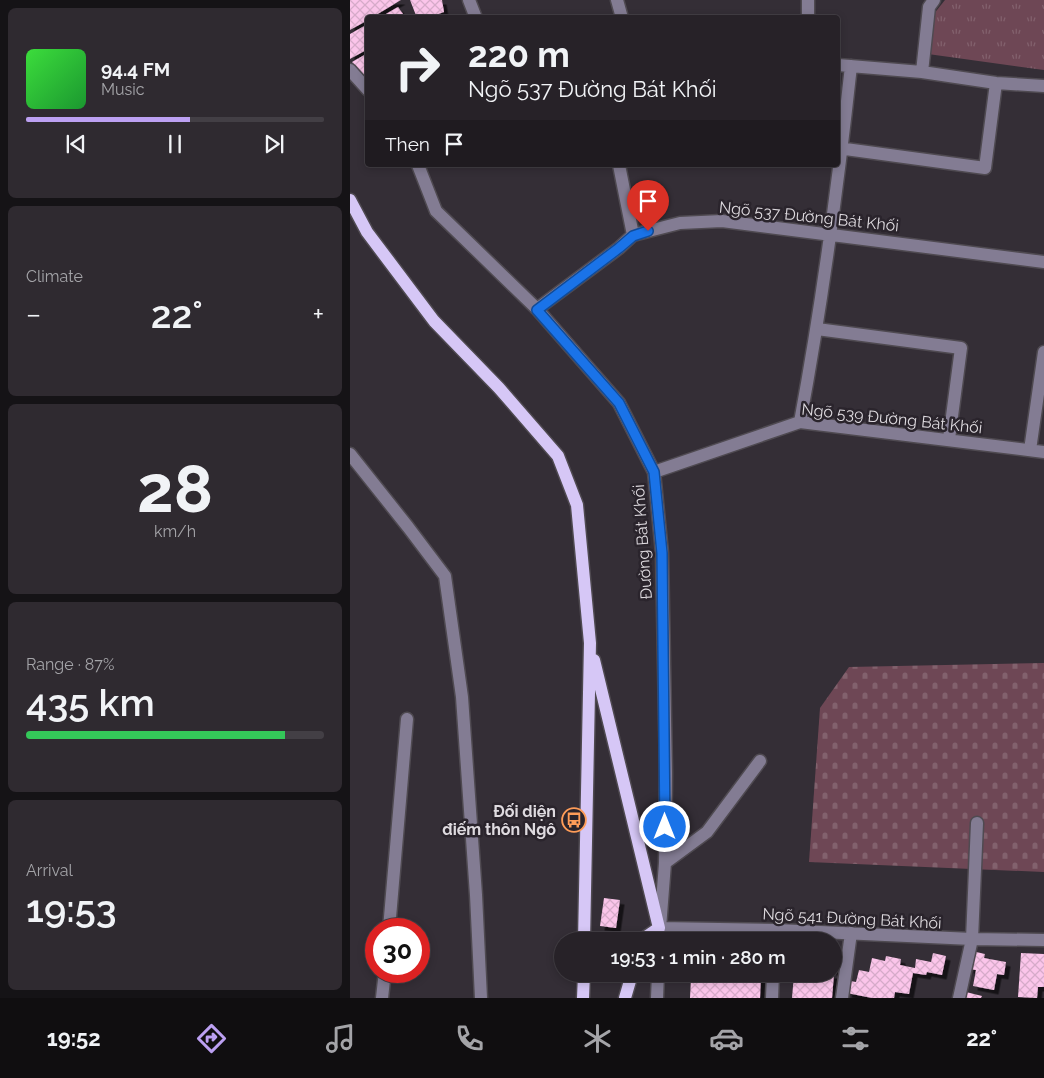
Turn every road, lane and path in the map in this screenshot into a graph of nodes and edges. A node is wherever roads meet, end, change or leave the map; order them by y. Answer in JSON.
{"nodes":[{"id":1,"x":470,"y":0,"type":"edge"},
{"id":2,"x":617,"y":0,"type":"edge"},
{"id":3,"x":808,"y":0,"type":"edge"},
{"id":4,"x":934,"y":0,"type":"edge"},
{"id":5,"x":475,"y":15,"type":"edge"},
{"id":6,"x":621,"y":15,"type":"edge"},
{"id":7,"x":808,"y":15,"type":"edge"},
{"id":8,"x":840,"y":65,"type":"edge"},
{"id":9,"x":851,"y":66,"type":"junction"},
{"id":10,"x":350,"y":70,"type":"edge"},
{"id":11,"x":922,"y":72,"type":"junction"},
{"id":12,"x":996,"y":83,"type":"junction"},
{"id":13,"x":1044,"y":86,"type":"edge"},
{"id":14,"x":365,"y":87,"type":"edge"},
{"id":15,"x":840,"y":149,"type":"edge"},
{"id":16,"x":419,"y":167,"type":"edge"},
{"id":17,"x":619,"y":167,"type":"edge"},
{"id":18,"x":838,"y":167,"type":"edge"},
{"id":19,"x":350,"y":200,"type":"edge"},
{"id":20,"x":830,"y":234,"type":"junction"},
{"id":21,"x":633,"y":236,"type":"junction"},
{"id":22,"x":1044,"y":262,"type":"edge"},
{"id":23,"x":537,"y":310,"type":"junction"},
{"id":24,"x":817,"y":329,"type":"junction"},
{"id":25,"x":1044,"y":352,"type":"edge"},
{"id":26,"x":800,"y":422,"type":"junction"},
{"id":27,"x":949,"y":439,"type":"junction"},
{"id":28,"x":1030,"y":450,"type":"junction"},
{"id":29,"x":1044,"y":452,"type":"edge"},
{"id":30,"x":350,"y":454,"type":"edge"},
{"id":31,"x":654,"y":472,"type":"junction"},
{"id":32,"x":590,"y":643,"type":"junction"},
{"id":33,"x":407,"y":719,"type":"dead end"},
{"id":34,"x":760,"y":761,"type":"dead end"},
{"id":35,"x":977,"y":823,"type":"dead end"},
{"id":36,"x":665,"y":863,"type":"junction"},
{"id":37,"x":390,"y":918,"type":"edge"},
{"id":38,"x":659,"y":928,"type":"junction"},
{"id":39,"x":584,"y":932,"type":"edge"},
{"id":40,"x":653,"y":932,"type":"edge"},
{"id":41,"x":659,"y":932,"type":"edge"},
{"id":42,"x":718,"y":932,"type":"edge"},
{"id":43,"x":842,"y":934,"type":"edge"},
{"id":44,"x":851,"y":934,"type":"junction"},
{"id":45,"x":972,"y":939,"type":"junction"},
{"id":46,"x":1044,"y":940,"type":"edge"},
{"id":47,"x":584,"y":982,"type":"edge"},
{"id":48,"x":630,"y":982,"type":"edge"},
{"id":49,"x":658,"y":982,"type":"edge"},
{"id":50,"x":773,"y":982,"type":"edge"},
{"id":51,"x":384,"y":983,"type":"edge"},
{"id":52,"x":382,"y":998,"type":"edge"},
{"id":53,"x":481,"y":998,"type":"edge"},
{"id":54,"x":583,"y":998,"type":"edge"},
{"id":55,"x":625,"y":998,"type":"edge"},
{"id":56,"x":657,"y":998,"type":"edge"},
{"id":57,"x":772,"y":998,"type":"edge"},
{"id":58,"x":842,"y":998,"type":"edge"},
{"id":59,"x":959,"y":998,"type":"edge"}],
"edges":[{"from":1,"to":5,"type":"street"},
{"from":2,"to":6,"type":"street"},
{"from":3,"to":7,"type":"street"},
{"from":4,"to":11,"type":"street"},
{"from":8,"to":9,"type":"street"},
{"from":9,"to":11,"type":"street"},
{"from":9,"to":15,"type":"street"},
{"from":10,"to":14,"type":"street"},
{"from":11,"to":12,"type":"street"},
{"from":12,"to":13,"type":"street"},
{"from":12,"to":15,"type":"street"},
{"from":16,"to":23,"type":"street","name":"Đường Bát Khối"},
{"from":17,"to":21,"type":"street"},
{"from":18,"to":20,"type":"street"},
{"from":19,"to":32,"type":"main road"},
{"from":20,"to":21,"type":"street","name":"Ngõ 537 Đường Bát Khối"},
{"from":20,"to":22,"type":"street","name":"Ngõ 537 Đường Bát Khối"},
{"from":20,"to":24,"type":"street"},
{"from":21,"to":23,"type":"street","name":"Ngõ 537 Đường Bát Khối"},
{"from":23,"to":31,"type":"street","name":"Đường Bát Khối"},
{"from":24,"to":26,"type":"street"},
{"from":24,"to":27,"type":"street"},
{"from":25,"to":28,"type":"street"},
{"from":26,"to":27,"type":"street","name":"Ngõ 539 Đường Bát Khối"},
{"from":26,"to":31,"type":"street","name":"Ngõ 539 Đường Bát Khối"},
{"from":27,"to":28,"type":"street","name":"Ngõ 539 Đường Bát Khối"},
{"from":28,"to":29,"type":"street","name":"Ngõ 539 Đường Bát Khối"},
{"from":30,"to":53,"type":"street"},
{"from":31,"to":36,"type":"street","name":"Đường Bát Khối"},
{"from":32,"to":38,"type":"main road"},
{"from":32,"to":39,"type":"main road"},
{"from":33,"to":37,"type":"street"},
{"from":34,"to":36,"type":"street"},
{"from":35,"to":45,"type":"street"},
{"from":36,"to":38,"type":"street","name":"Đường Bát Khối"},
{"from":38,"to":40,"type":"main road"},
{"from":38,"to":41,"type":"street","name":"Đường Bát Khối"},
{"from":38,"to":42,"type":"street","name":"Ngõ 541 Đường Bát Khối"},
{"from":43,"to":44,"type":"street","name":"Ngõ 541 Đường Bát Khối"},
{"from":44,"to":45,"type":"street","name":"Ngõ 541 Đường Bát Khối"},
{"from":44,"to":58,"type":"street"},
{"from":45,"to":46,"type":"street","name":"Ngõ 541 Đường Bát Khối"},
{"from":45,"to":59,"type":"street"},
{"from":47,"to":54,"type":"main road"},
{"from":48,"to":55,"type":"main road"},
{"from":49,"to":56,"type":"street"},
{"from":50,"to":57,"type":"street"},
{"from":51,"to":52,"type":"street"}]}
